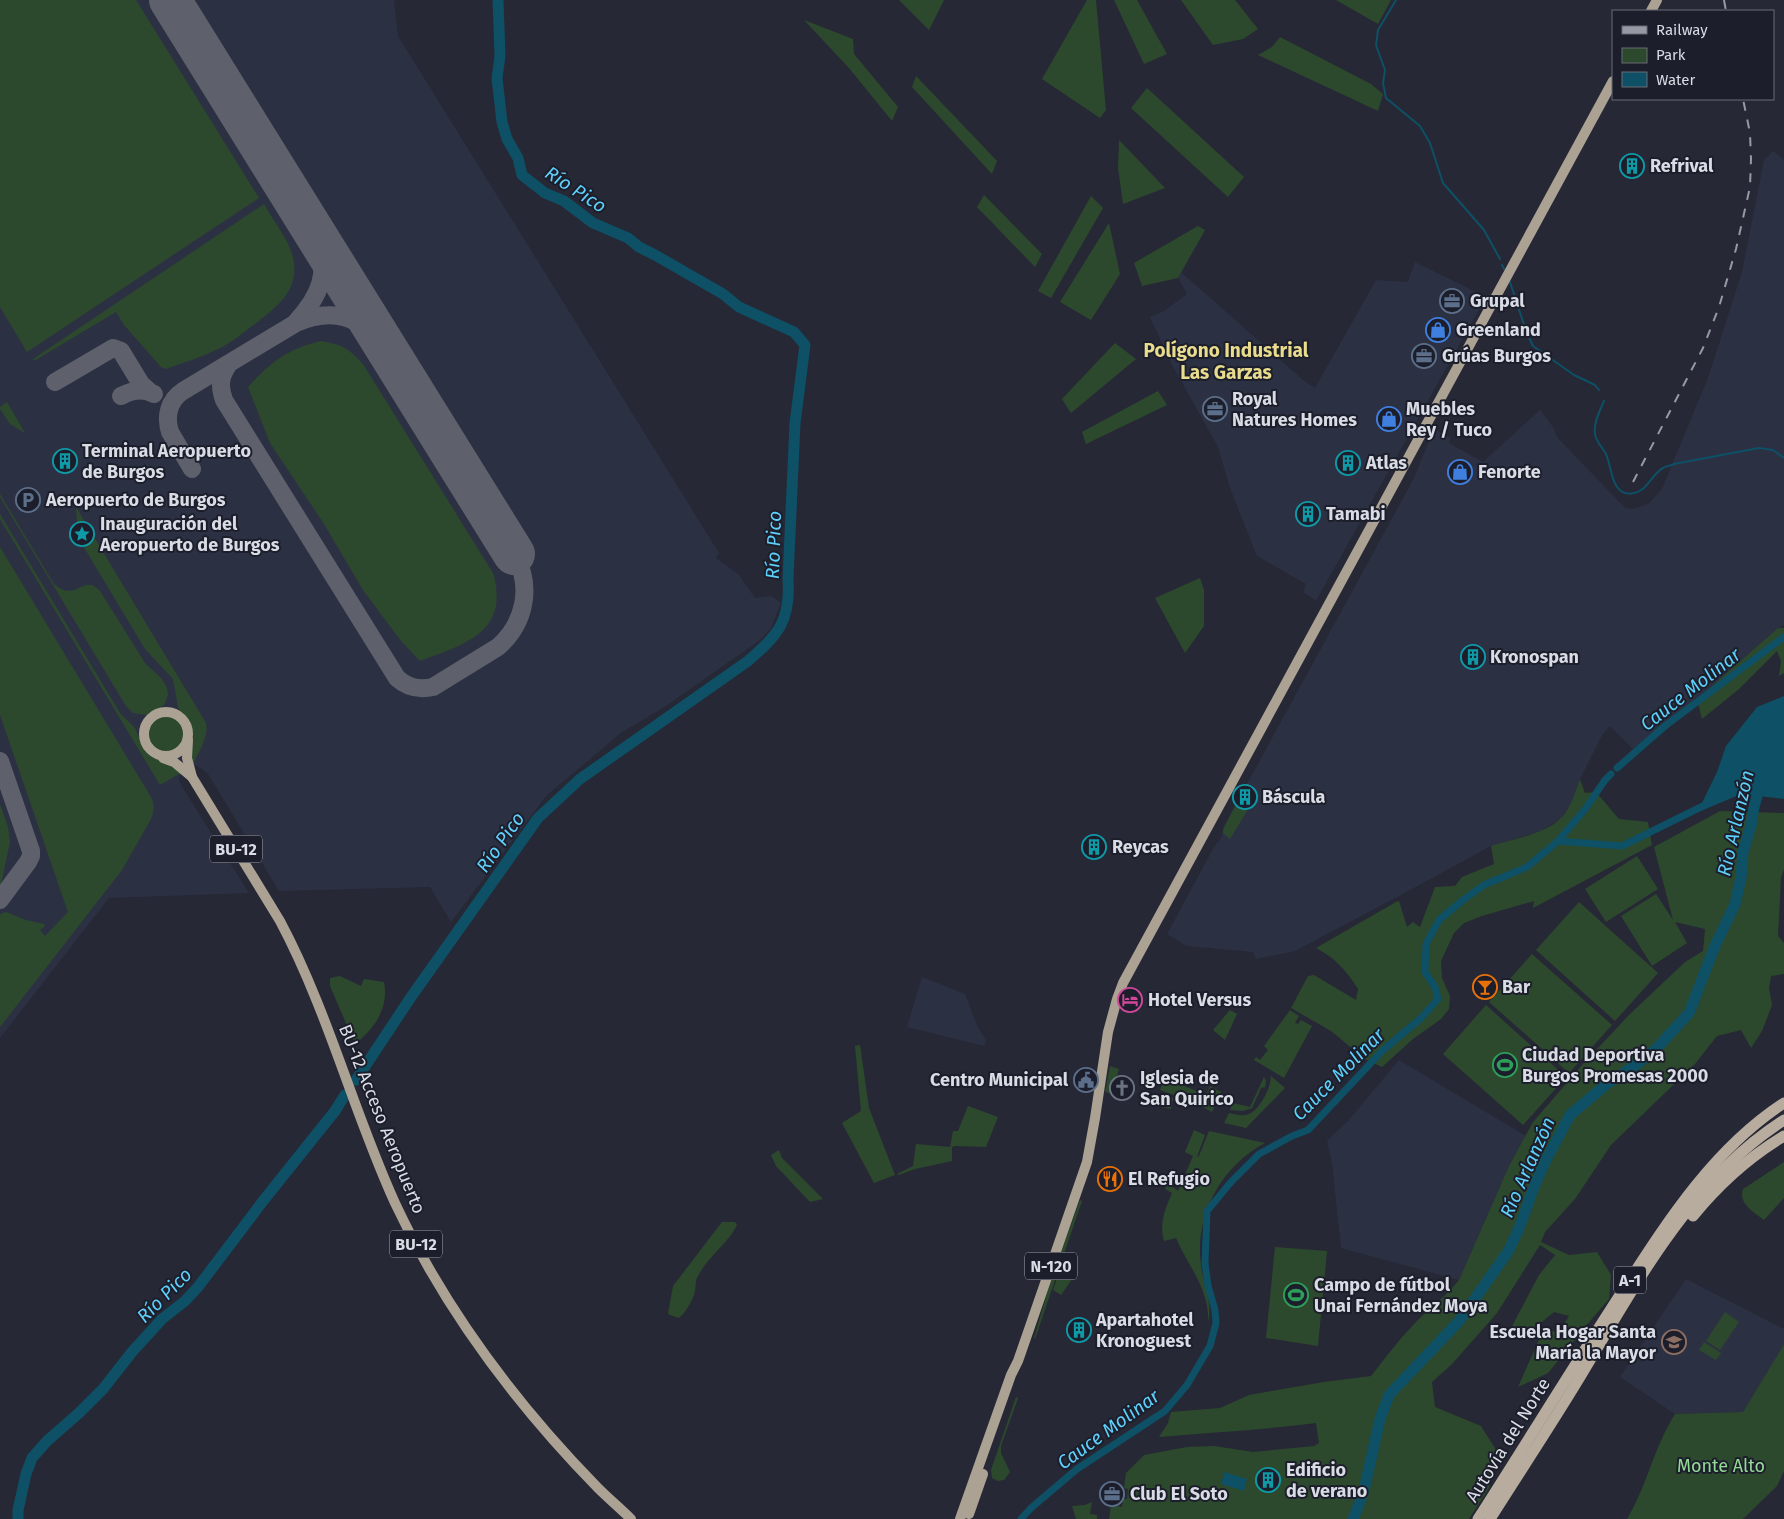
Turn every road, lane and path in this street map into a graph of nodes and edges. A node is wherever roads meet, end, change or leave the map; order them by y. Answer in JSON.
{"nodes":[{"id":1,"x":1612,"y":83,"type":"edge"},
{"id":2,"x":188,"y":740,"type":"junction"},
{"id":3,"x":160,"y":756,"type":"junction"},
{"id":4,"x":192,"y":777,"type":"junction"},
{"id":5,"x":1784,"y":1103,"type":"edge"},
{"id":6,"x":1784,"y":1110,"type":"edge"},
{"id":7,"x":1784,"y":1120,"type":"edge"},
{"id":8,"x":1784,"y":1136,"type":"edge"},
{"id":9,"x":1721,"y":1158,"type":"junction"},
{"id":10,"x":1018,"y":1361,"type":"junction"},
{"id":11,"x":1585,"y":1368,"type":"junction"},
{"id":12,"x":631,"y":1519,"type":"edge"},
{"id":13,"x":960,"y":1519,"type":"edge"},
{"id":14,"x":967,"y":1519,"type":"edge"},
{"id":15,"x":1478,"y":1519,"type":"edge"},
{"id":16,"x":1490,"y":1519,"type":"edge"}],
"edges":[{"from":1,"to":10,"type":"highway","number":"N-120"},
{"from":2,"to":3,"type":"highway"},
{"from":2,"to":3,"type":"highway","number":"BU-12"},
{"from":2,"to":4,"type":"highway","name":"BU-12 Acceso Aeropuerto","number":"BU-12"},
{"from":3,"to":4,"type":"highway","name":"BU-12 Acceso Aeropuerto","number":"BU-12"},
{"from":4,"to":12,"type":"highway","name":"BU-12 Acceso Aeropuerto","number":"BU-12"},
{"from":5,"to":9,"type":"highway"},
{"from":6,"to":9,"type":"highway","number":"A-1"},
{"from":7,"to":11,"type":"highway"},
{"from":8,"to":11,"type":"highway","number":"A-1"},
{"from":9,"to":15,"type":"highway","name":"Autovía del Norte","number":"A-1"},
{"from":10,"to":13,"type":"highway","number":"N-120"},
{"from":10,"to":14,"type":"highway","number":"N-120"},
{"from":11,"to":16,"type":"highway","name":"Autovía del Norte","number":"A-1"}]}
